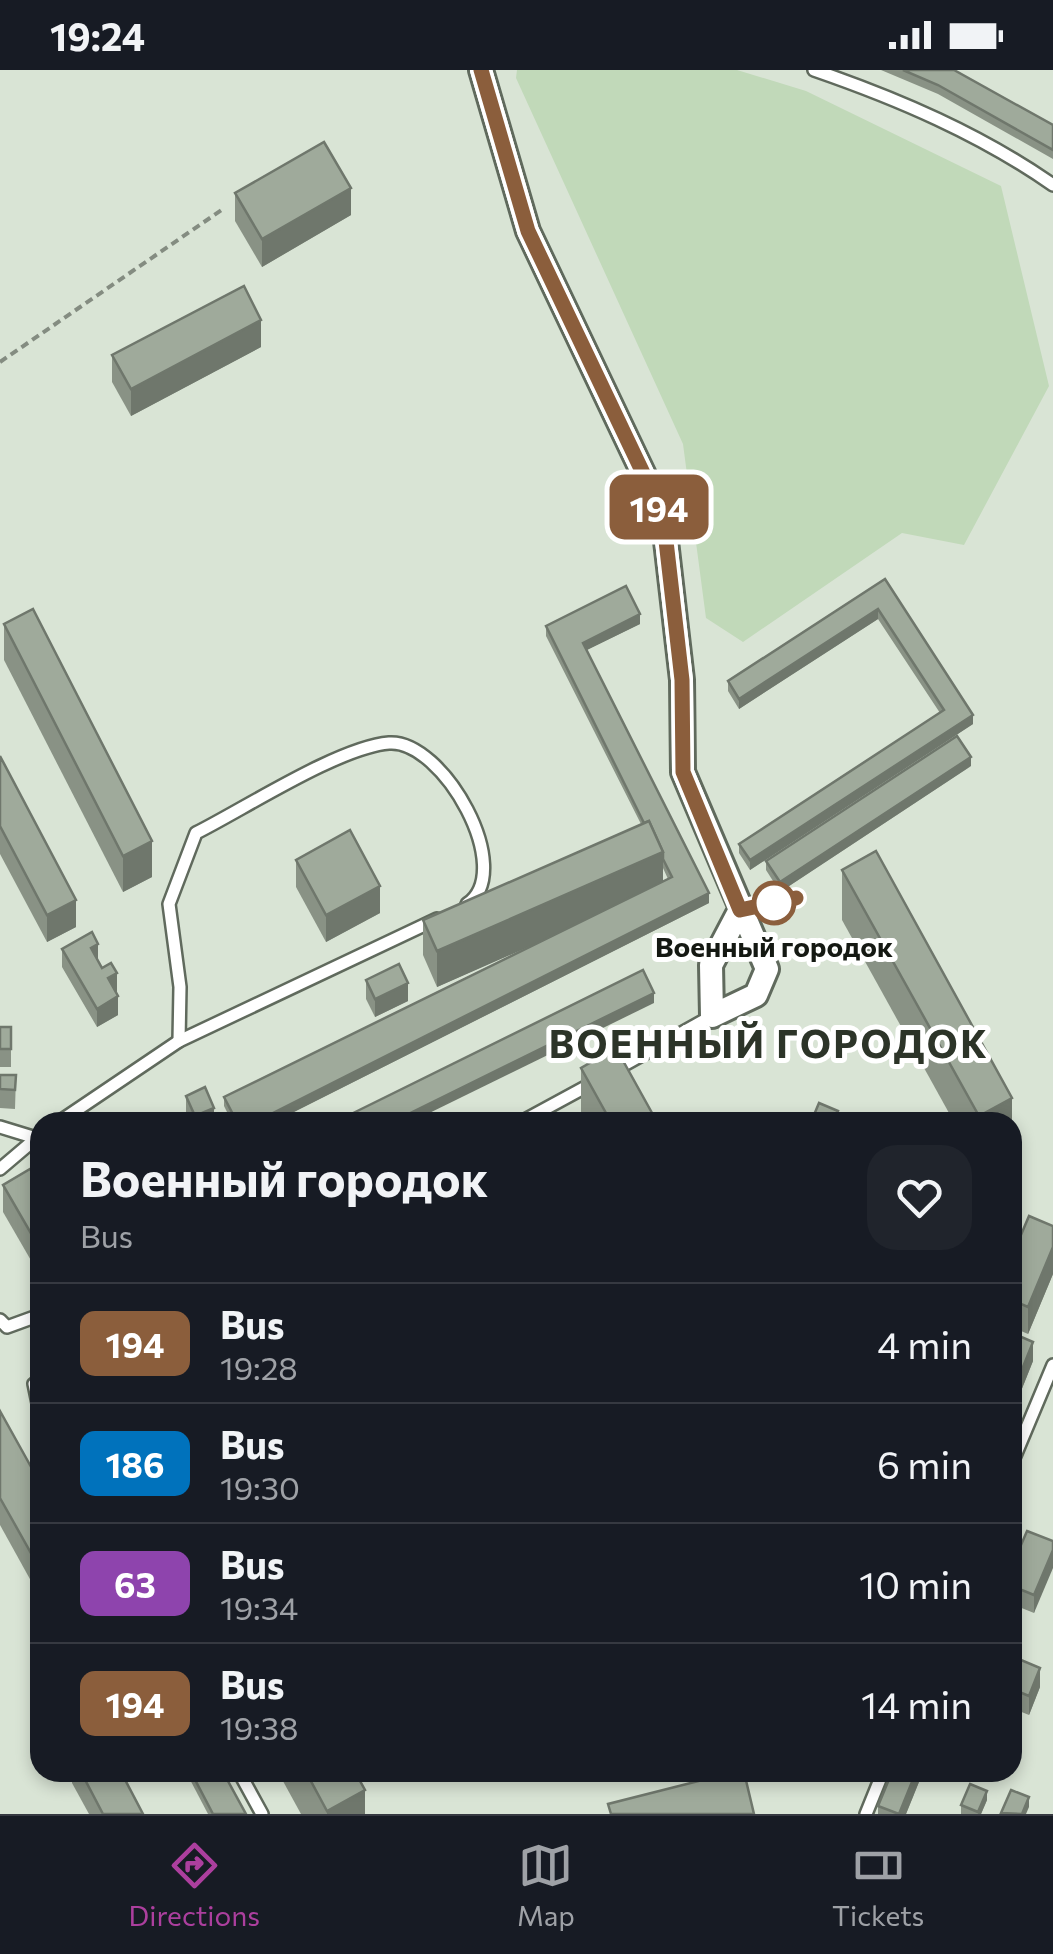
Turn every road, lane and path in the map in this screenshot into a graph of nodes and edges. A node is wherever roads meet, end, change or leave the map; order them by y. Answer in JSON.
{"nodes":[{"id":1,"x":481,"y":70,"type":"edge"},
{"id":2,"x":814,"y":70,"type":"edge"},
{"id":3,"x":1053,"y":186,"type":"edge"},
{"id":4,"x":223,"y":209,"type":"dead end"},
{"id":5,"x":0,"y":362,"type":"edge"},
{"id":6,"x":796,"y":898,"type":"dead end"},
{"id":7,"x":740,"y":910,"type":"junction"},
{"id":8,"x":712,"y":1016,"type":"junction"},
{"id":9,"x":179,"y":1042,"type":"junction"},
{"id":10,"x":74,"y":1112,"type":"edge"},
{"id":11,"x":539,"y":1112,"type":"edge"},
{"id":12,"x":0,"y":1127,"type":"edge"},
{"id":13,"x":30,"y":1134,"type":"edge"},
{"id":14,"x":30,"y":1143,"type":"edge"},
{"id":15,"x":0,"y":1169,"type":"edge"},
{"id":16,"x":30,"y":1318,"type":"edge"},
{"id":17,"x":0,"y":1320,"type":"edge"},
{"id":18,"x":1053,"y":1366,"type":"edge"},
{"id":19,"x":1022,"y":1439,"type":"edge"},
{"id":20,"x":244,"y":1782,"type":"edge"},
{"id":21,"x":879,"y":1782,"type":"edge"},
{"id":22,"x":262,"y":1814,"type":"edge"},
{"id":23,"x":866,"y":1814,"type":"edge"}],
"edges":[{"from":1,"to":7,"type":"street"},
{"from":2,"to":3,"type":"lane"},
{"from":4,"to":5,"type":"path"},
{"from":6,"to":7,"type":"lane"},
{"from":7,"to":8,"type":"street"},
{"from":7,"to":8,"type":"street"},
{"from":8,"to":11,"type":"lane"},
{"from":9,"to":9,"type":"lane"},
{"from":9,"to":10,"type":"lane"},
{"from":12,"to":13,"type":"lane"},
{"from":14,"to":15,"type":"lane"},
{"from":16,"to":17,"type":"lane"},
{"from":18,"to":19,"type":"lane"},
{"from":20,"to":22,"type":"lane"},
{"from":21,"to":23,"type":"lane"}]}
